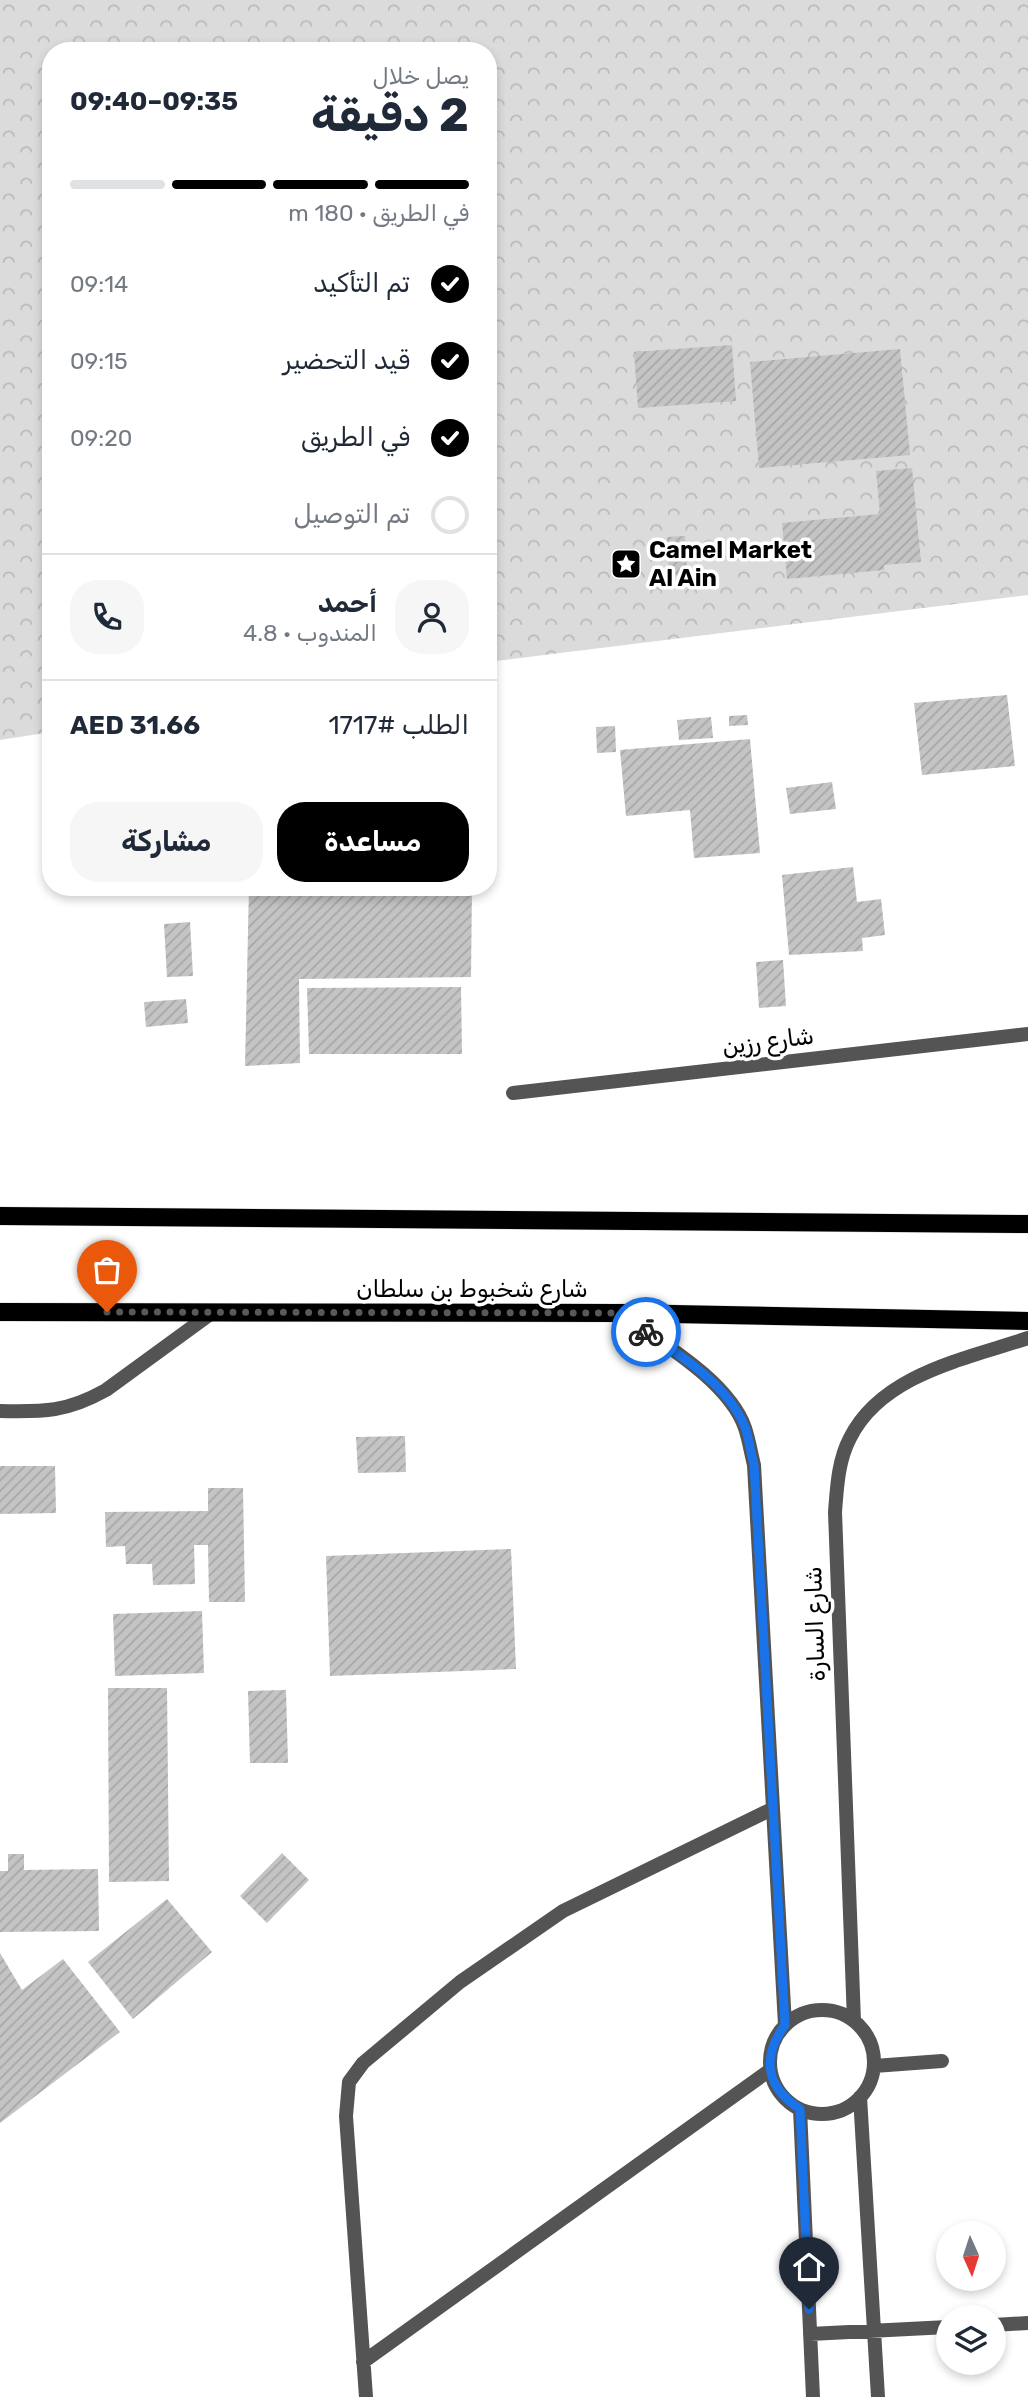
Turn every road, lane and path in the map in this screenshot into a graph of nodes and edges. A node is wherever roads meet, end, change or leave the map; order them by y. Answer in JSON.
{"nodes":[{"id":1,"x":1028,"y":1034,"type":"edge"},
{"id":2,"x":513,"y":1093,"type":"dead end"},
{"id":3,"x":0,"y":1216,"type":"edge"},
{"id":4,"x":1028,"y":1223,"type":"edge"},
{"id":5,"x":0,"y":1312,"type":"edge"},
{"id":6,"x":214,"y":1312,"type":"junction"},
{"id":7,"x":620,"y":1313,"type":"junction"},
{"id":8,"x":1028,"y":1321,"type":"edge"},
{"id":9,"x":1028,"y":1338,"type":"edge"},
{"id":10,"x":0,"y":1411,"type":"edge"},
{"id":11,"x":772,"y":1810,"type":"junction"},
{"id":12,"x":854,"y":2021,"type":"junction"},
{"id":13,"x":785,"y":2025,"type":"junction"},
{"id":14,"x":942,"y":2061,"type":"dead end"},
{"id":15,"x":874,"y":2066,"type":"junction"},
{"id":16,"x":770,"y":2070,"type":"junction"},
{"id":17,"x":860,"y":2097,"type":"junction"},
{"id":18,"x":800,"y":2109,"type":"junction"},
{"id":19,"x":1028,"y":2323,"type":"edge"},
{"id":20,"x":1006,"y":2324,"type":"edge"},
{"id":21,"x":936,"y":2328,"type":"edge"},
{"id":22,"x":874,"y":2331,"type":"junction"},
{"id":23,"x":810,"y":2334,"type":"junction"},
{"id":24,"x":363,"y":2362,"type":"junction"},
{"id":25,"x":366,"y":2397,"type":"edge"},
{"id":26,"x":813,"y":2397,"type":"edge"},
{"id":27,"x":878,"y":2397,"type":"edge"}],
"edges":[{"from":1,"to":2,"type":"lane","name":"شارع رزين"},
{"from":3,"to":4,"type":"main road"},
{"from":5,"to":6,"type":"main road","name":"شارع شخبوط بن سلطان"},
{"from":6,"to":7,"type":"main road","name":"شارع شخبوط بن سلطان"},
{"from":6,"to":10,"type":"lane"},
{"from":7,"to":8,"type":"main road","name":"شارع شخبوط بن سلطان"},
{"from":7,"to":11,"type":"lane"},
{"from":9,"to":12,"type":"lane","name":"شارع السارة"},
{"from":11,"to":13,"type":"lane"},
{"from":11,"to":24,"type":"lane"},
{"from":12,"to":13,"type":"lane"},
{"from":12,"to":15,"type":"lane"},
{"from":13,"to":16,"type":"lane"},
{"from":14,"to":15,"type":"lane"},
{"from":15,"to":17,"type":"lane"},
{"from":16,"to":18,"type":"lane"},
{"from":16,"to":24,"type":"lane"},
{"from":17,"to":18,"type":"lane"},
{"from":17,"to":22,"type":"lane"},
{"from":18,"to":23,"type":"lane"},
{"from":19,"to":20,"type":"lane"},
{"from":21,"to":22,"type":"lane"},
{"from":22,"to":23,"type":"lane"},
{"from":22,"to":27,"type":"lane"},
{"from":23,"to":26,"type":"lane"},
{"from":24,"to":25,"type":"lane"}]}
